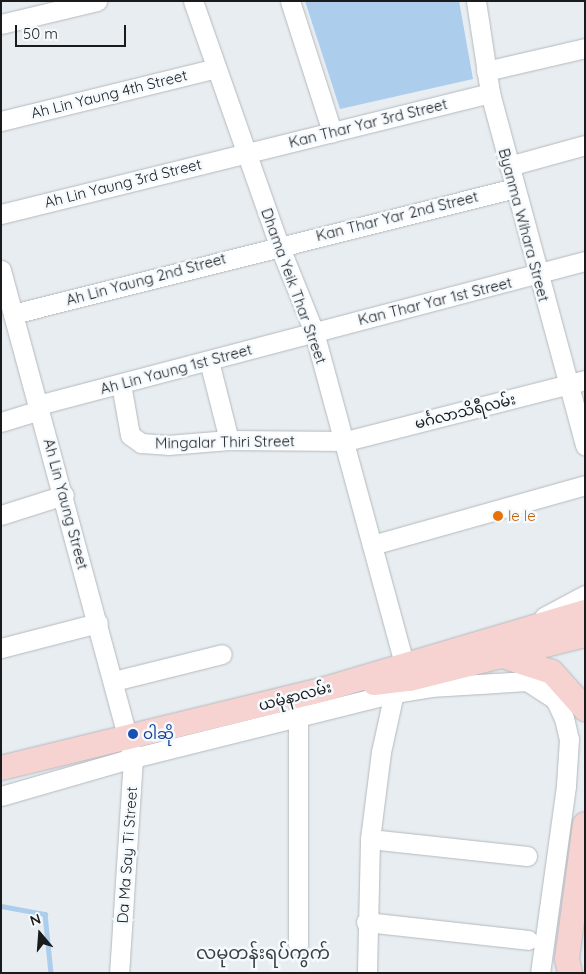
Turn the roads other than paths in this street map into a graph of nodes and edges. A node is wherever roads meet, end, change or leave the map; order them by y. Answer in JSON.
{"nodes":[{"id":1,"x":97,"y":1,"type":"edge"},
{"id":2,"x":193,"y":1,"type":"edge"},
{"id":3,"x":290,"y":1,"type":"edge"},
{"id":4,"x":476,"y":1,"type":"edge"},
{"id":5,"x":60,"y":5,"type":"edge"},
{"id":6,"x":1,"y":24,"type":"edge"},
{"id":7,"x":585,"y":48,"type":"edge"},
{"id":8,"x":216,"y":68,"type":"junction"},
{"id":9,"x":486,"y":71,"type":"junction"},
{"id":10,"x":490,"y":93,"type":"junction"},
{"id":11,"x":1,"y":120,"type":"edge"},
{"id":12,"x":332,"y":132,"type":"junction"},
{"id":13,"x":585,"y":145,"type":"edge"},
{"id":14,"x":245,"y":153,"type":"junction"},
{"id":15,"x":509,"y":166,"type":"junction"},
{"id":16,"x":515,"y":188,"type":"junction"},
{"id":17,"x":1,"y":214,"type":"edge"},
{"id":18,"x":279,"y":245,"type":"junction"},
{"id":19,"x":585,"y":261,"type":"edge"},
{"id":20,"x":1,"y":270,"type":"edge"},
{"id":21,"x":537,"y":275,"type":"junction"},
{"id":22,"x":13,"y":314,"type":"junction"},
{"id":23,"x":314,"y":332,"type":"junction"},
{"id":24,"x":209,"y":361,"type":"junction"},
{"id":25,"x":585,"y":380,"type":"edge"},
{"id":26,"x":122,"y":384,"type":"junction"},
{"id":27,"x":566,"y":386,"type":"junction"},
{"id":28,"x":39,"y":407,"type":"junction"},
{"id":29,"x":1,"y":422,"type":"edge"},
{"id":30,"x":229,"y":440,"type":"junction"},
{"id":31,"x":346,"y":441,"type":"junction"},
{"id":32,"x":585,"y":445,"type":"edge"},
{"id":33,"x":585,"y":485,"type":"edge"},
{"id":34,"x":64,"y":495,"type":"junction"},
{"id":35,"x":1,"y":515,"type":"edge"},
{"id":36,"x":372,"y":545,"type":"junction"},
{"id":37,"x":585,"y":595,"type":"edge"},
{"id":38,"x":585,"y":612,"type":"edge"},
{"id":39,"x":98,"y":623,"type":"junction"},
{"id":40,"x":511,"y":634,"type":"junction"},
{"id":41,"x":585,"y":635,"type":"edge"},
{"id":42,"x":1,"y":648,"type":"edge"},
{"id":43,"x":222,"y":654,"type":"dead end"},
{"id":44,"x":502,"y":656,"type":"junction"},
{"id":45,"x":114,"y":681,"type":"junction"},
{"id":46,"x":405,"y":681,"type":"junction"},
{"id":47,"x":298,"y":707,"type":"junction"},
{"id":48,"x":585,"y":709,"type":"edge"},
{"id":49,"x":131,"y":748,"type":"junction"},
{"id":50,"x":1,"y":768,"type":"edge"},
{"id":51,"x":1,"y":796,"type":"edge"},
{"id":52,"x":585,"y":824,"type":"edge"},
{"id":53,"x":370,"y":840,"type":"junction"},
{"id":54,"x":527,"y":856,"type":"dead end"},
{"id":55,"x":366,"y":922,"type":"junction"},
{"id":56,"x":528,"y":940,"type":"dead end"},
{"id":57,"x":298,"y":945,"type":"dead end"},
{"id":58,"x":119,"y":973,"type":"edge"},
{"id":59,"x":367,"y":973,"type":"edge"},
{"id":60,"x":540,"y":973,"type":"edge"},
{"id":61,"x":570,"y":973,"type":"edge"}],
"edges":[{"from":1,"to":5,"type":"street"},
{"from":2,"to":8,"type":"street","name":"Dhama Yeik Thar Street"},
{"from":3,"to":12,"type":"street"},
{"from":4,"to":9,"type":"street","name":"Byanma Wihara Street"},
{"from":5,"to":6,"type":"street"},
{"from":7,"to":9,"type":"street"},
{"from":8,"to":11,"type":"street","name":"Ah Lin Yaung 4th Street"},
{"from":8,"to":14,"type":"street","name":"Dhama Yeik Thar Street"},
{"from":9,"to":10,"type":"street","name":"Byanma Wihara Street"},
{"from":10,"to":12,"type":"street","name":"Kan Thar Yar 3rd Street"},
{"from":10,"to":15,"type":"street","name":"Byanma Wihara Street"},
{"from":12,"to":14,"type":"street","name":"Kan Thar Yar 3rd Street"},
{"from":13,"to":15,"type":"street"},
{"from":14,"to":17,"type":"street","name":"Ah Lin Yaung 3rd Street"},
{"from":14,"to":18,"type":"street","name":"Dhama Yeik Thar Street"},
{"from":15,"to":16,"type":"street","name":"Byanma Wihara Street"},
{"from":16,"to":18,"type":"street","name":"Kan Thar Yar 2nd Street"},
{"from":16,"to":21,"type":"street","name":"Byanma Wihara Street"},
{"from":18,"to":22,"type":"street","name":"Ah Lin Yaung 2nd Street"},
{"from":18,"to":23,"type":"street","name":"Dhama Yeik Thar Street"},
{"from":19,"to":21,"type":"street","name":"Kan Thar Yar 1st Street"},
{"from":20,"to":22,"type":"street","name":"Ah Lin Yaung Street"},
{"from":21,"to":23,"type":"street","name":"Kan Thar Yar 1st Street"},
{"from":21,"to":27,"type":"street","name":"Byanma Wihara Street"},
{"from":22,"to":28,"type":"street","name":"Ah Lin Yaung Street"},
{"from":23,"to":24,"type":"street","name":"Ah Lin Yaung 1st Street"},
{"from":23,"to":31,"type":"street","name":"Dhama Yeik Thar Street"},
{"from":24,"to":26,"type":"street","name":"Ah Lin Yaung 1st Street"},
{"from":24,"to":30,"type":"street"},
{"from":25,"to":27,"type":"street","name":"မင်္ဂလာသိရီလမ်း"},
{"from":26,"to":28,"type":"street","name":"Ah Lin Yaung 1st Street"},
{"from":26,"to":30,"type":"street","name":"Mingalar Thiri Street"},
{"from":27,"to":31,"type":"street","name":"မင်္ဂလာသိရီလမ်း"},
{"from":27,"to":32,"type":"street","name":"Byanma Wihara Street"},
{"from":28,"to":29,"type":"street","name":"Ah Lin Yaung 1st Street"},
{"from":28,"to":34,"type":"street","name":"Ah Lin Yaung Street"},
{"from":30,"to":31,"type":"street","name":"Mingalar Thiri Street"},
{"from":31,"to":36,"type":"street","name":"Dhama Yeik Thar Street"},
{"from":33,"to":36,"type":"street"},
{"from":34,"to":35,"type":"street"},
{"from":34,"to":39,"type":"street","name":"Ah Lin Yaung Street"},
{"from":36,"to":46,"type":"street","name":"Dhama Yeik Thar Street"},
{"from":37,"to":40,"type":"street"},
{"from":38,"to":40,"type":"main road"},
{"from":39,"to":42,"type":"street"},
{"from":39,"to":45,"type":"street","name":"Ah Lin Yaung Street"},
{"from":40,"to":46,"type":"main road"},
{"from":41,"to":44,"type":"main road"},
{"from":43,"to":45,"type":"street"},
{"from":44,"to":46,"type":"main road"},
{"from":44,"to":48,"type":"main road"},
{"from":45,"to":49,"type":"street","name":"Ah Lin Yaung Street"},
{"from":46,"to":47,"type":"street"},
{"from":46,"to":47,"type":"main road","name":"ယမုံနာလမ်း"},
{"from":46,"to":53,"type":"street"},
{"from":46,"to":60,"type":"street"},
{"from":47,"to":49,"type":"main road","name":"ယမုံနာလမ်း"},
{"from":47,"to":57,"type":"street"},
{"from":49,"to":50,"type":"main road","name":"ယမုံနာလမ်း"},
{"from":49,"to":51,"type":"street"},
{"from":49,"to":58,"type":"street","name":"Da Ma Say Ti Street"},
{"from":52,"to":61,"type":"main road"},
{"from":53,"to":54,"type":"street"},
{"from":53,"to":55,"type":"street"},
{"from":55,"to":56,"type":"street"},
{"from":55,"to":59,"type":"street"}]}
